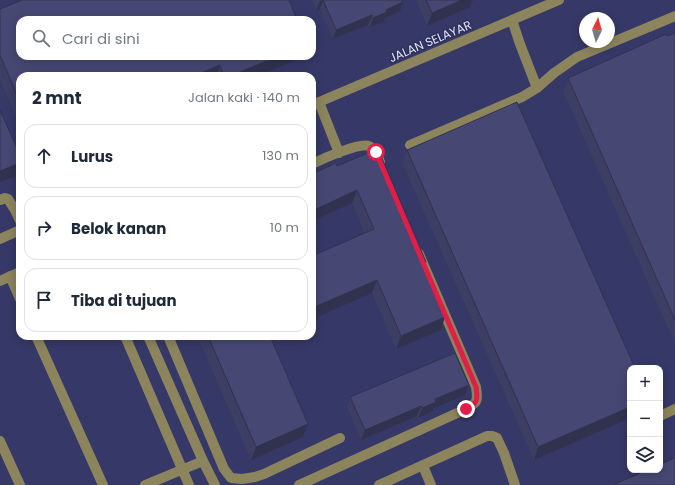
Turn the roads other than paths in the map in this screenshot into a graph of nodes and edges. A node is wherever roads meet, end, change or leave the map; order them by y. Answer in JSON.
{"nodes":[{"id":1,"x":559,"y":0,"type":"edge"},
{"id":2,"x":675,"y":16,"type":"edge"},
{"id":3,"x":512,"y":20,"type":"junction"},
{"id":4,"x":537,"y":88,"type":"junction"},
{"id":5,"x":316,"y":104,"type":"edge"},
{"id":6,"x":410,"y":145,"type":"dead end"},
{"id":7,"x":339,"y":152,"type":"junction"},
{"id":8,"x":316,"y":162,"type":"edge"},
{"id":9,"x":385,"y":174,"type":"edge"},
{"id":10,"x":0,"y":200,"type":"edge"},
{"id":11,"x":16,"y":212,"type":"edge"},
{"id":12,"x":16,"y":232,"type":"edge"},
{"id":13,"x":0,"y":239,"type":"edge"},
{"id":14,"x":416,"y":248,"type":"edge"},
{"id":15,"x":16,"y":274,"type":"edge"},
{"id":16,"x":10,"y":276,"type":"junction"},
{"id":17,"x":0,"y":281,"type":"edge"},
{"id":18,"x":16,"y":290,"type":"edge"},
{"id":19,"x":38,"y":340,"type":"edge"},
{"id":20,"x":128,"y":340,"type":"edge"},
{"id":21,"x":150,"y":340,"type":"edge"},
{"id":22,"x":170,"y":340,"type":"edge"},
{"id":23,"x":675,"y":409,"type":"edge"},
{"id":24,"x":663,"y":415,"type":"edge"},
{"id":25,"x":340,"y":438,"type":"dead end"},
{"id":26,"x":0,"y":441,"type":"edge"},
{"id":27,"x":203,"y":462,"type":"junction"},
{"id":28,"x":423,"y":466,"type":"junction"},
{"id":29,"x":182,"y":470,"type":"junction"},
{"id":30,"x":20,"y":485,"type":"edge"},
{"id":31,"x":103,"y":485,"type":"edge"},
{"id":32,"x":145,"y":485,"type":"edge"},
{"id":33,"x":189,"y":485,"type":"edge"},
{"id":34,"x":215,"y":485,"type":"edge"},
{"id":35,"x":299,"y":485,"type":"edge"},
{"id":36,"x":378,"y":485,"type":"edge"},
{"id":37,"x":431,"y":485,"type":"edge"},
{"id":38,"x":515,"y":485,"type":"edge"}],
"edges":[{"from":1,"to":3,"type":"street","name":"JALAN SELAYAR"},
{"from":2,"to":4,"type":"street"},
{"from":3,"to":4,"type":"street"},
{"from":3,"to":5,"type":"street","name":"JALAN SELAYAR"},
{"from":4,"to":6,"type":"street"},
{"from":5,"to":7,"type":"street"},
{"from":7,"to":8,"type":"street"},
{"from":7,"to":9,"type":"street"},
{"from":10,"to":11,"type":"street"},
{"from":12,"to":13,"type":"street"},
{"from":14,"to":35,"type":"street"},
{"from":15,"to":16,"type":"street"},
{"from":16,"to":17,"type":"street"},
{"from":16,"to":18,"type":"street"},
{"from":19,"to":31,"type":"street"},
{"from":20,"to":29,"type":"street"},
{"from":21,"to":27,"type":"street"},
{"from":22,"to":25,"type":"street"},
{"from":23,"to":24,"type":"street"},
{"from":26,"to":30,"type":"street"},
{"from":27,"to":29,"type":"street"},
{"from":27,"to":34,"type":"street"},
{"from":28,"to":36,"type":"street"},
{"from":28,"to":37,"type":"street"},
{"from":28,"to":38,"type":"street"},
{"from":29,"to":32,"type":"street"},
{"from":29,"to":33,"type":"street"}]}
